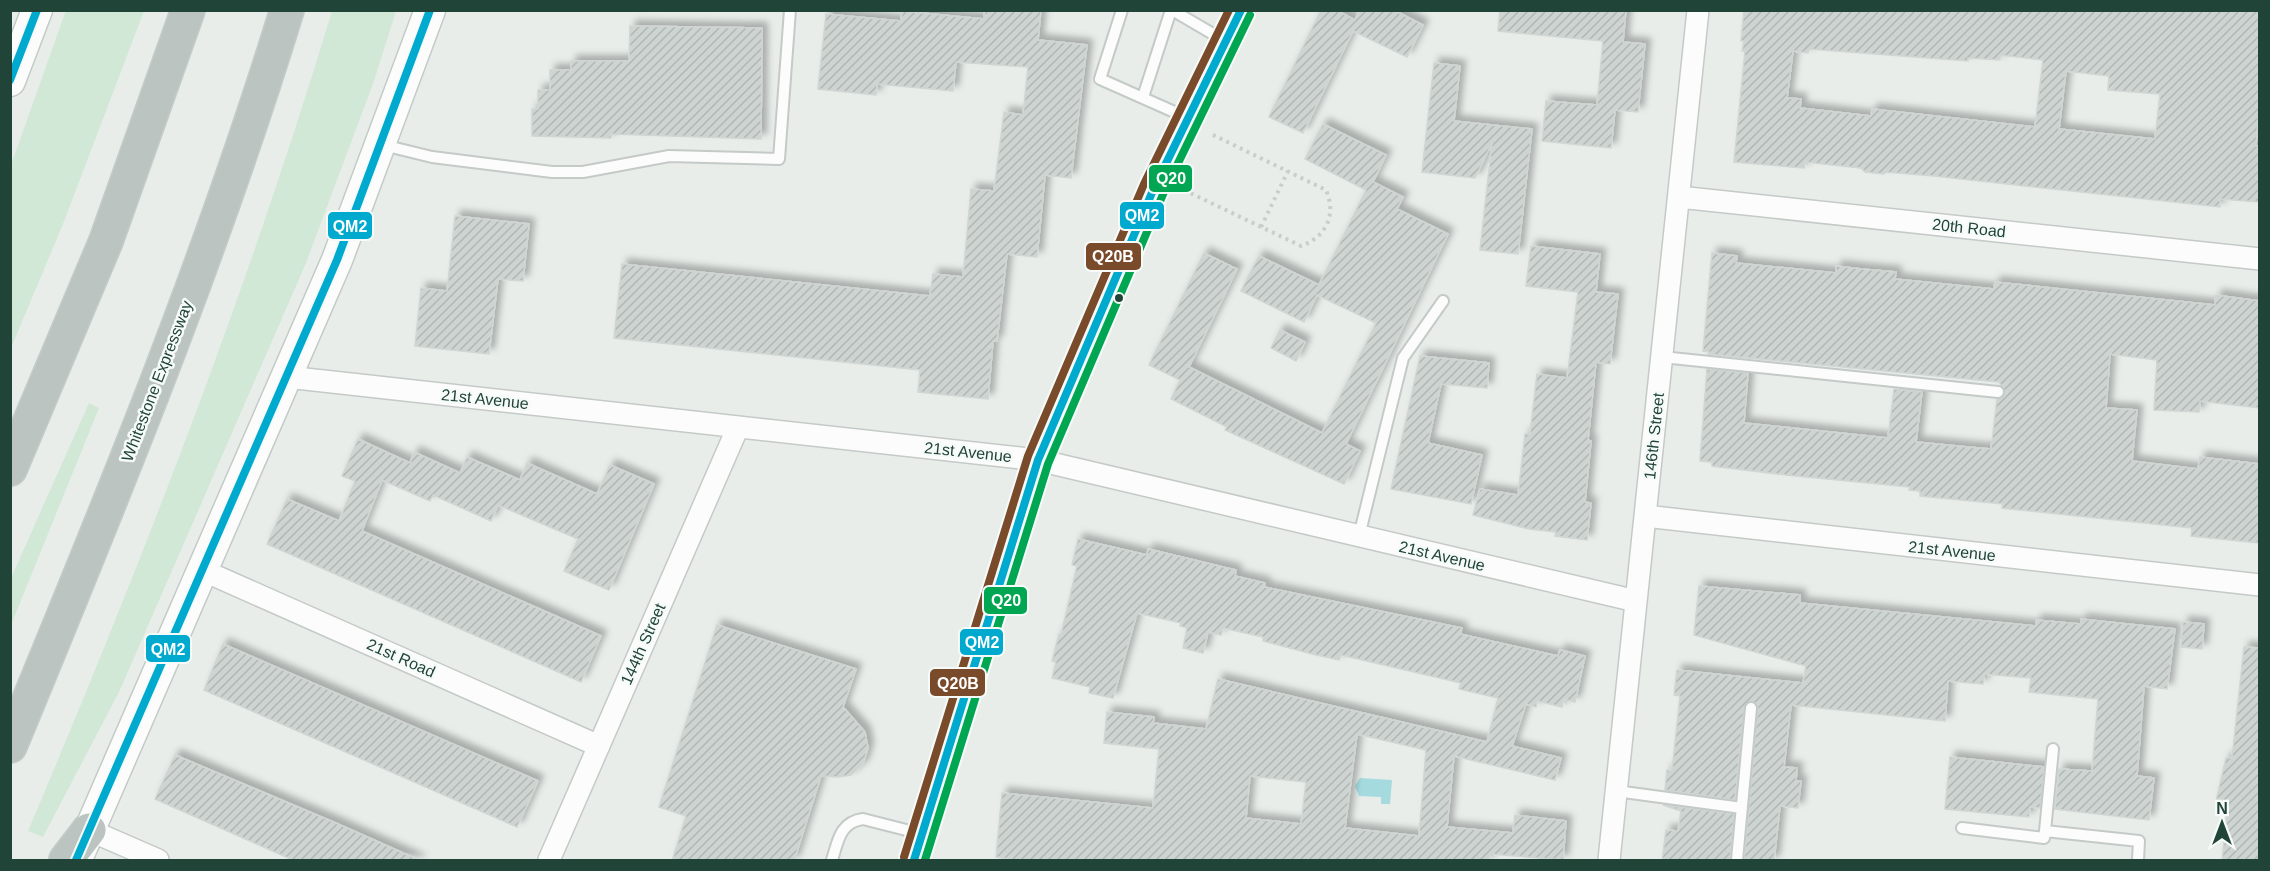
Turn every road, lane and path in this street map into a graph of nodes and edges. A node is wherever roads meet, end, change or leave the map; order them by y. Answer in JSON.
{"nodes":[{"id":1,"x":37,"y":10,"type":"edge"},
{"id":2,"x":188,"y":10,"type":"edge"},
{"id":3,"x":287,"y":10,"type":"edge"},
{"id":4,"x":430,"y":10,"type":"edge"},
{"id":5,"x":790,"y":10,"type":"edge"},
{"id":6,"x":1122,"y":10,"type":"edge"},
{"id":7,"x":1172,"y":10,"type":"edge"},
{"id":8,"x":1241,"y":10,"type":"edge"},
{"id":9,"x":1698,"y":10,"type":"edge"},
{"id":10,"x":1225,"y":41,"type":"junction"},
{"id":11,"x":10,"y":81,"type":"edge"},
{"id":12,"x":1143,"y":97,"type":"junction"},
{"id":13,"x":1199,"y":125,"type":"junction"},
{"id":14,"x":382,"y":144,"type":"junction"},
{"id":15,"x":1288,"y":171,"type":"junction"},
{"id":16,"x":1184,"y":190,"type":"dead end"},
{"id":17,"x":1679,"y":197,"type":"junction"},
{"id":18,"x":1262,"y":227,"type":"junction"},
{"id":19,"x":2259,"y":259,"type":"edge"},
{"id":20,"x":1443,"y":301,"type":"dead end"},
{"id":21,"x":1662,"y":357,"type":"junction"},
{"id":22,"x":287,"y":377,"type":"junction"},
{"id":23,"x":1998,"y":392,"type":"dead end"},
{"id":24,"x":738,"y":428,"type":"junction"},
{"id":25,"x":1038,"y":460,"type":"junction"},
{"id":26,"x":10,"y":469,"type":"edge"},
{"id":27,"x":1645,"y":516,"type":"junction"},
{"id":28,"x":1359,"y":536,"type":"junction"},
{"id":29,"x":202,"y":570,"type":"junction"},
{"id":30,"x":2259,"y":585,"type":"edge"},
{"id":31,"x":1636,"y":602,"type":"junction"},
{"id":32,"x":1751,"y":708,"type":"dead end"},
{"id":33,"x":10,"y":746,"type":"edge"},
{"id":34,"x":599,"y":746,"type":"junction"},
{"id":35,"x":2053,"y":749,"type":"dead end"},
{"id":36,"x":1616,"y":791,"type":"junction"},
{"id":37,"x":1742,"y":808,"type":"junction"},
{"id":38,"x":1962,"y":828,"type":"dead end"},
{"id":39,"x":89,"y":830,"type":"junction"},
{"id":40,"x":2045,"y":831,"type":"junction"},
{"id":41,"x":922,"y":834,"type":"junction"},
{"id":42,"x":66,"y":861,"type":"edge"},
{"id":43,"x":76,"y":861,"type":"edge"},
{"id":44,"x":158,"y":861,"type":"edge"},
{"id":45,"x":549,"y":861,"type":"edge"},
{"id":46,"x":832,"y":861,"type":"edge"},
{"id":47,"x":914,"y":861,"type":"edge"},
{"id":48,"x":1609,"y":861,"type":"edge"},
{"id":49,"x":1737,"y":861,"type":"edge"},
{"id":50,"x":2138,"y":861,"type":"edge"}],
"edges":[{"from":1,"to":11,"type":"main road"},
{"from":2,"to":26,"type":"highway"},
{"from":3,"to":33,"type":"highway","name":"Whitestone Expressway"},
{"from":4,"to":14,"type":"main road"},
{"from":5,"to":14,"type":"lane"},
{"from":6,"to":12,"type":"lane"},
{"from":7,"to":10,"type":"lane"},
{"from":7,"to":12,"type":"lane"},
{"from":8,"to":10,"type":"street"},
{"from":9,"to":17,"type":"street","name":"146th Street"},
{"from":10,"to":13,"type":"street"},
{"from":12,"to":13,"type":"lane"},
{"from":13,"to":15,"type":"path"},
{"from":13,"to":25,"type":"street"},
{"from":14,"to":22,"type":"main road"},
{"from":15,"to":18,"type":"path"},
{"from":15,"to":18,"type":"path"},
{"from":16,"to":18,"type":"path"},
{"from":17,"to":19,"type":"street","name":"20th Road"},
{"from":17,"to":21,"type":"street","name":"146th Street"},
{"from":20,"to":28,"type":"lane"},
{"from":21,"to":23,"type":"lane"},
{"from":21,"to":27,"type":"street","name":"146th Street"},
{"from":22,"to":24,"type":"street","name":"21st Avenue"},
{"from":22,"to":29,"type":"main road"},
{"from":24,"to":25,"type":"street","name":"21st Avenue"},
{"from":24,"to":34,"type":"street","name":"144th Street"},
{"from":25,"to":28,"type":"street","name":"21st Avenue"},
{"from":25,"to":41,"type":"street"},
{"from":27,"to":30,"type":"street","name":"21st Avenue"},
{"from":27,"to":31,"type":"street","name":"146th Street"},
{"from":28,"to":31,"type":"street","name":"21st Avenue"},
{"from":29,"to":34,"type":"street","name":"21st Road"},
{"from":29,"to":39,"type":"main road"},
{"from":31,"to":36,"type":"street","name":"146th Street"},
{"from":32,"to":37,"type":"lane"},
{"from":34,"to":45,"type":"street","name":"144th Street"},
{"from":35,"to":40,"type":"lane"},
{"from":36,"to":37,"type":"lane"},
{"from":36,"to":48,"type":"street","name":"146th Street"},
{"from":37,"to":49,"type":"lane"},
{"from":38,"to":40,"type":"lane"},
{"from":39,"to":42,"type":"highway"},
{"from":39,"to":43,"type":"main road"},
{"from":39,"to":44,"type":"street"},
{"from":40,"to":50,"type":"lane"},
{"from":41,"to":46,"type":"lane"},
{"from":41,"to":47,"type":"street"}]}
